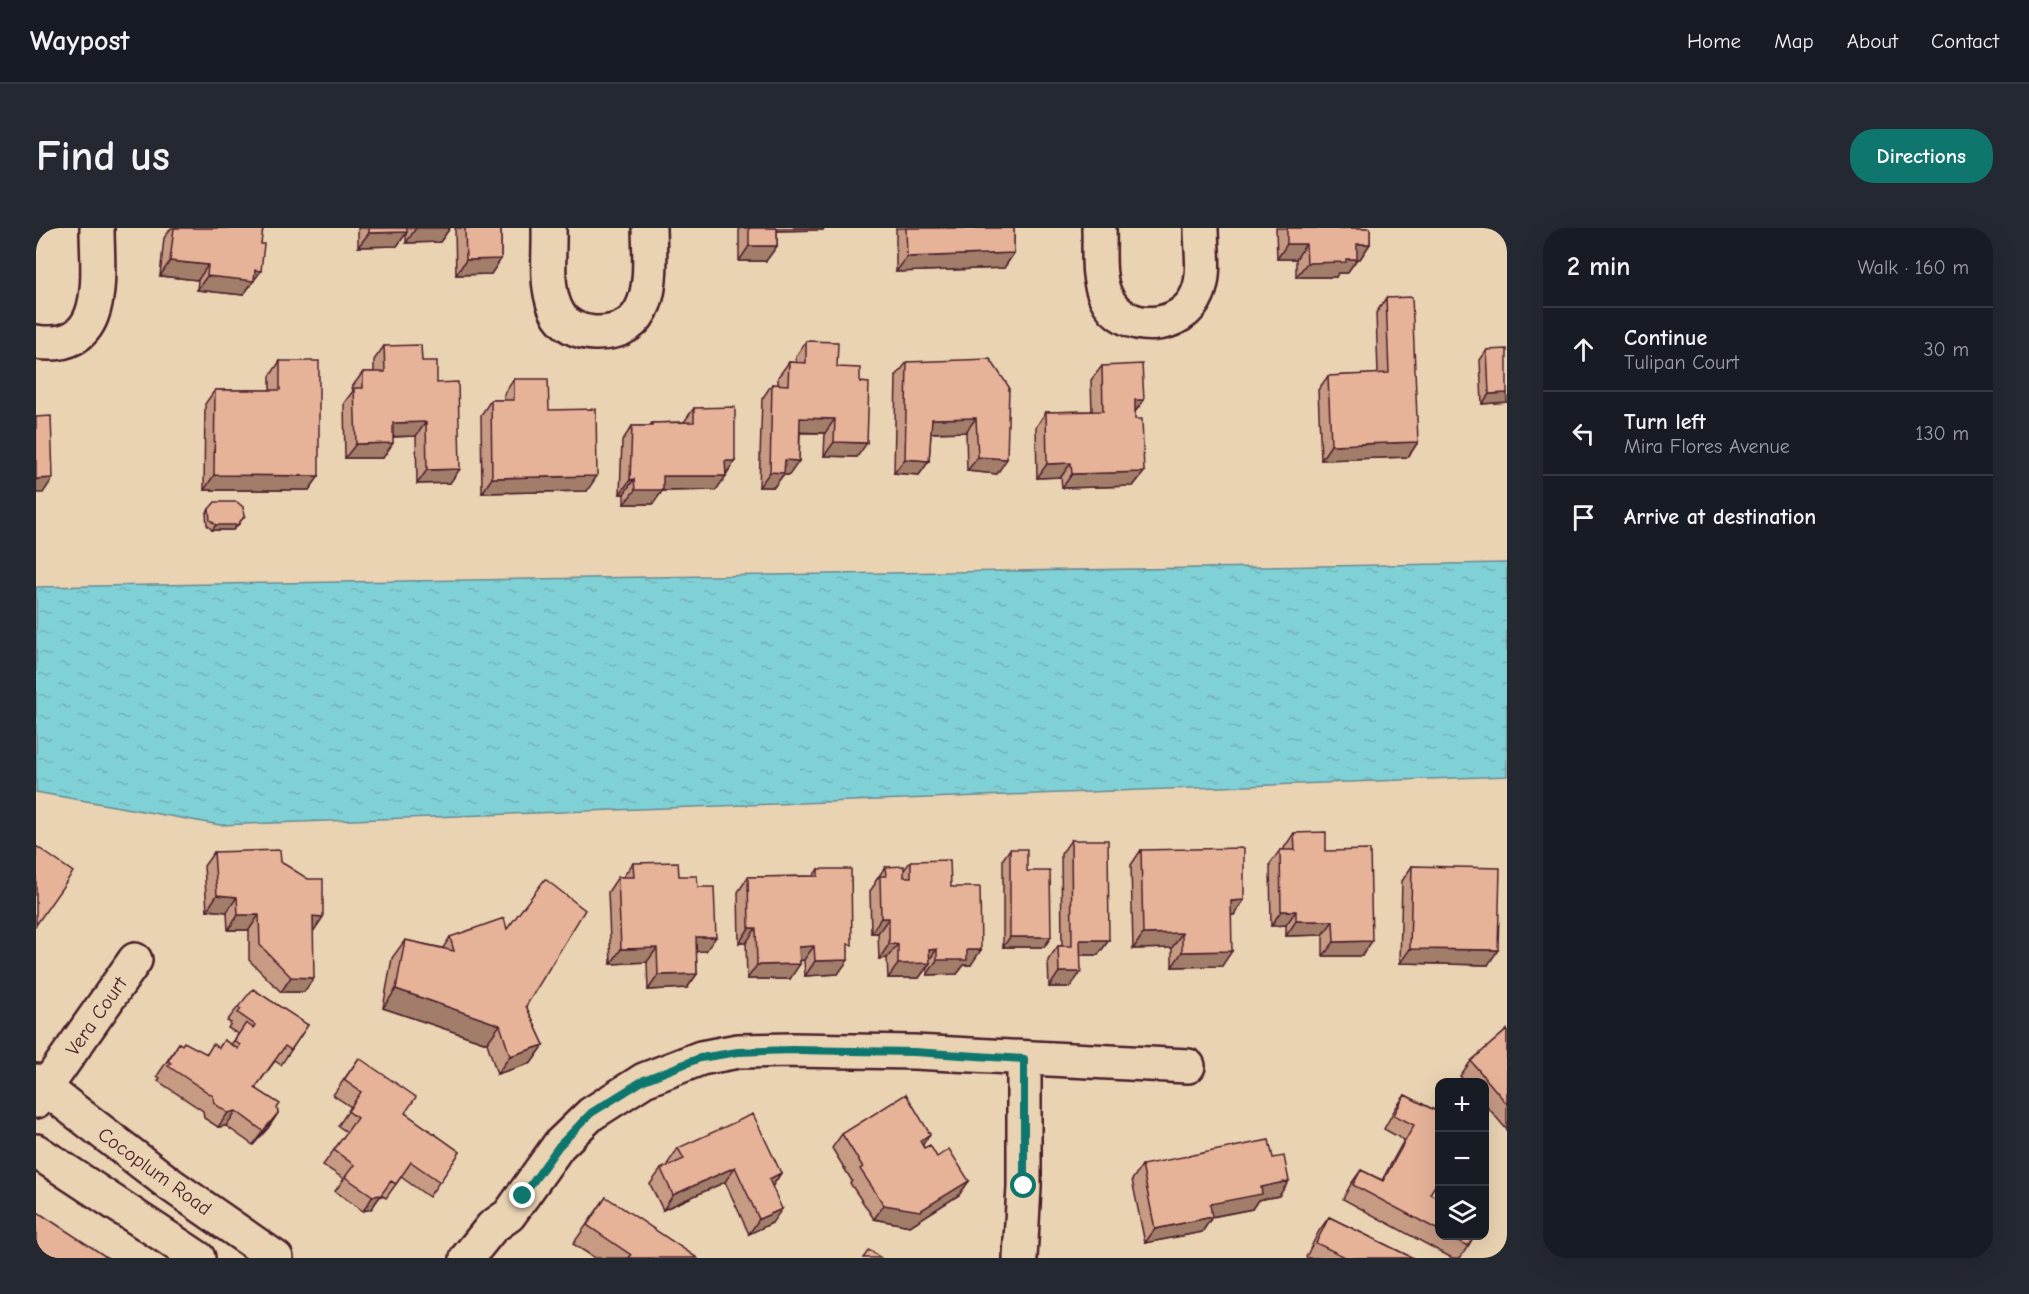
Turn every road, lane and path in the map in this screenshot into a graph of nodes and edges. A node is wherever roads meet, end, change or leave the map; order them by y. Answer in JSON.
{"nodes":[{"id":1,"x":97,"y":228,"type":"edge"},
{"id":2,"x":549,"y":228,"type":"edge"},
{"id":3,"x":649,"y":228,"type":"edge"},
{"id":4,"x":1099,"y":228,"type":"edge"},
{"id":5,"x":1201,"y":228,"type":"edge"},
{"id":6,"x":36,"y":342,"type":"edge"},
{"id":7,"x":135,"y":960,"type":"dead end"},
{"id":8,"x":1024,"y":1059,"type":"junction"},
{"id":9,"x":1188,"y":1066,"type":"dead end"},
{"id":10,"x":39,"y":1090,"type":"edge"},
{"id":11,"x":36,"y":1151,"type":"edge"},
{"id":12,"x":509,"y":1215,"type":"junction"},
{"id":13,"x":198,"y":1258,"type":"edge"},
{"id":14,"x":276,"y":1258,"type":"edge"},
{"id":15,"x":467,"y":1258,"type":"edge"},
{"id":16,"x":493,"y":1258,"type":"edge"},
{"id":17,"x":1020,"y":1258,"type":"edge"}],
"edges":[{"from":1,"to":6,"type":"street"},
{"from":2,"to":3,"type":"street"},
{"from":4,"to":5,"type":"street"},
{"from":7,"to":10,"type":"street","name":"Vera Court"},
{"from":8,"to":9,"type":"street"},
{"from":8,"to":12,"type":"street"},
{"from":8,"to":17,"type":"street"},
{"from":10,"to":14,"type":"street","name":"Cocoplum Road"},
{"from":11,"to":13,"type":"street"},
{"from":12,"to":15,"type":"street"},
{"from":12,"to":16,"type":"street"}]}
